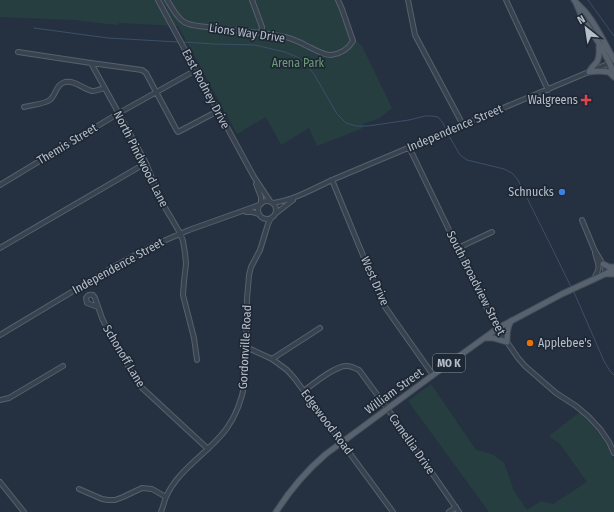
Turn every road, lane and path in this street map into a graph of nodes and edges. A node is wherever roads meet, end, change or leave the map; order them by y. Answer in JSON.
{"nodes":[{"id":1,"x":158,"y":0,"type":"edge"},
{"id":2,"x":167,"y":0,"type":"edge"},
{"id":3,"x":252,"y":0,"type":"edge"},
{"id":4,"x":338,"y":0,"type":"edge"},
{"id":5,"x":408,"y":0,"type":"edge"},
{"id":6,"x":506,"y":0,"type":"edge"},
{"id":7,"x":575,"y":1,"type":"edge"},
{"id":8,"x":261,"y":32,"type":"junction"},
{"id":9,"x":605,"y":44,"type":"junction"},
{"id":10,"x":599,"y":45,"type":"junction"},
{"id":11,"x":18,"y":52,"type":"dead end"},
{"id":12,"x":614,"y":52,"type":"edge"},
{"id":13,"x":612,"y":61,"type":"edge"},
{"id":14,"x":91,"y":64,"type":"junction"},
{"id":15,"x":196,"y":70,"type":"junction"},
{"id":16,"x":589,"y":72,"type":"junction"},
{"id":17,"x":614,"y":73,"type":"edge"},
{"id":18,"x":614,"y":77,"type":"edge"},
{"id":19,"x":104,"y":88,"type":"junction"},
{"id":20,"x":548,"y":90,"type":"junction"},
{"id":21,"x":156,"y":92,"type":"junction"},
{"id":22,"x":24,"y":107,"type":"dead end"},
{"id":23,"x":218,"y":111,"type":"junction"},
{"id":24,"x":119,"y":113,"type":"junction"},
{"id":25,"x":463,"y":125,"type":"junction"},
{"id":26,"x":409,"y":147,"type":"junction"},
{"id":27,"x":146,"y":162,"type":"junction"},
{"id":28,"x":254,"y":178,"type":"junction"},
{"id":29,"x":332,"y":180,"type":"junction"},
{"id":30,"x":0,"y":185,"type":"edge"},
{"id":31,"x":296,"y":197,"type":"junction"},
{"id":32,"x":272,"y":202,"type":"junction"},
{"id":33,"x":260,"y":205,"type":"junction"},
{"id":34,"x":242,"y":212,"type":"junction"},
{"id":35,"x":275,"y":214,"type":"junction"},
{"id":36,"x":260,"y":215,"type":"junction"},
{"id":37,"x":271,"y":218,"type":"junction"},
{"id":38,"x":582,"y":220,"type":"dead end"},
{"id":39,"x":266,"y":230,"type":"junction"},
{"id":40,"x":492,"y":232,"type":"dead end"},
{"id":41,"x":180,"y":233,"type":"junction"},
{"id":42,"x":0,"y":248,"type":"edge"},
{"id":43,"x":458,"y":248,"type":"junction"},
{"id":44,"x":594,"y":249,"type":"junction"},
{"id":45,"x":603,"y":264,"type":"junction"},
{"id":46,"x":614,"y":267,"type":"edge"},
{"id":47,"x":605,"y":274,"type":"junction"},
{"id":48,"x":614,"y":274,"type":"edge"},
{"id":49,"x":593,"y":280,"type":"junction"},
{"id":50,"x":98,"y":308,"type":"dead end"},
{"id":51,"x":511,"y":321,"type":"junction"},
{"id":52,"x":320,"y":328,"type":"dead end"},
{"id":53,"x":498,"y":328,"type":"junction"},
{"id":54,"x":0,"y":335,"type":"edge"},
{"id":55,"x":485,"y":338,"type":"junction"},
{"id":56,"x":507,"y":342,"type":"junction"},
{"id":57,"x":246,"y":347,"type":"junction"},
{"id":58,"x":272,"y":359,"type":"junction"},
{"id":59,"x":197,"y":360,"type":"dead end"},
{"id":60,"x":63,"y":366,"type":"dead end"},
{"id":61,"x":433,"y":375,"type":"junction"},
{"id":62,"x":304,"y":391,"type":"junction"},
{"id":63,"x":0,"y":400,"type":"edge"},
{"id":64,"x":387,"y":408,"type":"junction"},
{"id":65,"x":342,"y":441,"type":"junction"},
{"id":66,"x":612,"y":441,"type":"edge"},
{"id":67,"x":208,"y":449,"type":"junction"},
{"id":68,"x":614,"y":453,"type":"edge"},
{"id":69,"x":0,"y":482,"type":"edge"},
{"id":70,"x":79,"y":489,"type":"dead end"},
{"id":71,"x":166,"y":497,"type":"junction"},
{"id":72,"x":456,"y":507,"type":"junction"},
{"id":73,"x":24,"y":512,"type":"edge"},
{"id":74,"x":161,"y":512,"type":"edge"},
{"id":75,"x":276,"y":512,"type":"edge"},
{"id":76,"x":393,"y":512,"type":"edge"},
{"id":77,"x":449,"y":512,"type":"edge"},
{"id":78,"x":459,"y":512,"type":"edge"}],
"edges":[{"from":1,"to":15,"type":"street","name":"East Rodney Drive"},
{"from":2,"to":8,"type":"street","name":"Lions Way Drive"},
{"from":3,"to":8,"type":"street"},
{"from":4,"to":8,"type":"street","name":"Lions Way Drive"},
{"from":5,"to":25,"type":"street"},
{"from":6,"to":20,"type":"street"},
{"from":7,"to":9,"type":"main road"},
{"from":7,"to":10,"type":"main road"},
{"from":9,"to":12,"type":"main road"},
{"from":9,"to":13,"type":"main road"},
{"from":10,"to":13,"type":"main road"},
{"from":10,"to":16,"type":"main road"},
{"from":11,"to":14,"type":"street"},
{"from":13,"to":16,"type":"street","name":"Independence Street"},
{"from":13,"to":17,"type":"main road"},
{"from":14,"to":19,"type":"street","name":"North Pindwood Lane"},
{"from":14,"to":21,"type":"street"},
{"from":15,"to":21,"type":"street","name":"Themis Street"},
{"from":15,"to":23,"type":"street","name":"East Rodney Drive"},
{"from":16,"to":18,"type":"main road"},
{"from":16,"to":20,"type":"street","name":"Independence Street"},
{"from":19,"to":22,"type":"street"},
{"from":19,"to":24,"type":"street","name":"North Pindwood Lane"},
{"from":20,"to":25,"type":"street","name":"Independence Street"},
{"from":21,"to":23,"type":"street"},
{"from":21,"to":24,"type":"street","name":"Themis Street"},
{"from":23,"to":28,"type":"street","name":"East Rodney Drive"},
{"from":24,"to":27,"type":"street","name":"North Pindwood Lane"},
{"from":24,"to":30,"type":"street","name":"Themis Street"},
{"from":25,"to":26,"type":"street","name":"Independence Street"},
{"from":26,"to":29,"type":"street","name":"Independence Street"},
{"from":26,"to":43,"type":"street","name":"South Broadview Street"},
{"from":27,"to":41,"type":"street","name":"North Pindwood Lane"},
{"from":27,"to":42,"type":"street"},
{"from":28,"to":32,"type":"street","name":"East Rodney Drive"},
{"from":28,"to":33,"type":"street","name":"East Rodney Drive"},
{"from":29,"to":31,"type":"street","name":"Independence Street"},
{"from":29,"to":61,"type":"street","name":"West Drive"},
{"from":31,"to":32,"type":"street","name":"Independence Street"},
{"from":31,"to":35,"type":"street","name":"Independence Street"},
{"from":32,"to":33,"type":"street"},
{"from":32,"to":35,"type":"street"},
{"from":33,"to":34,"type":"street","name":"Independence Street"},
{"from":33,"to":36,"type":"street"},
{"from":34,"to":36,"type":"street","name":"Independence Street"},
{"from":34,"to":41,"type":"street","name":"Independence Street"},
{"from":35,"to":37,"type":"street"},
{"from":36,"to":37,"type":"street"},
{"from":36,"to":39,"type":"street"},
{"from":37,"to":39,"type":"street","name":"Gordonville Road"},
{"from":38,"to":44,"type":"street"},
{"from":39,"to":57,"type":"street","name":"Gordonville Road"},
{"from":40,"to":43,"type":"street"},
{"from":41,"to":54,"type":"street","name":"Independence Street"},
{"from":41,"to":59,"type":"street","name":"North Pindwood Lane"},
{"from":43,"to":53,"type":"street","name":"South Broadview Street"},
{"from":44,"to":45,"type":"street"},
{"from":44,"to":49,"type":"street"},
{"from":45,"to":46,"type":"main road"},
{"from":45,"to":47,"type":"street"},
{"from":46,"to":47,"type":"main road","name":"William Street","number":"MO K"},
{"from":47,"to":48,"type":"main road","name":"William Street","number":"MO K"},
{"from":47,"to":49,"type":"main road","name":"William Street","number":"MO K"},
{"from":49,"to":51,"type":"main road","name":"William Street","number":"MO K"},
{"from":50,"to":67,"type":"street","name":"Schonoff Lane"},
{"from":51,"to":53,"type":"main road","name":"William Street","number":"MO K"},
{"from":51,"to":56,"type":"main road"},
{"from":52,"to":58,"type":"street"},
{"from":53,"to":55,"type":"main road","name":"William Street","number":"MO K"},
{"from":53,"to":56,"type":"street","name":"South Broadview Street"},
{"from":55,"to":56,"type":"main road"},
{"from":55,"to":61,"type":"main road","name":"William Street","number":"MO K"},
{"from":56,"to":66,"type":"street","name":"South Broadview Street"},
{"from":57,"to":58,"type":"street","name":"Edgewood Road"},
{"from":57,"to":67,"type":"street","name":"Gordonville Road"},
{"from":58,"to":62,"type":"street","name":"Edgewood Road"},
{"from":60,"to":63,"type":"street"},
{"from":61,"to":64,"type":"main road","name":"William Street","number":"MO K"},
{"from":62,"to":64,"type":"street","name":"Camellia Drive"},
{"from":62,"to":65,"type":"street","name":"Edgewood Road"},
{"from":64,"to":65,"type":"main road","name":"William Street","number":"MO K"},
{"from":64,"to":72,"type":"street","name":"Camellia Drive"},
{"from":65,"to":75,"type":"main road","name":"William Street","number":"MO K"},
{"from":65,"to":76,"type":"street","name":"Edgewood Road"},
{"from":66,"to":68,"type":"street","name":"South Broadview Street"},
{"from":67,"to":71,"type":"street","name":"Gordonville Road"},
{"from":69,"to":73,"type":"street"},
{"from":70,"to":71,"type":"street"},
{"from":71,"to":74,"type":"street","name":"Gordonville Road"},
{"from":72,"to":77,"type":"street"},
{"from":72,"to":78,"type":"street","name":"Camellia Drive"}]}
